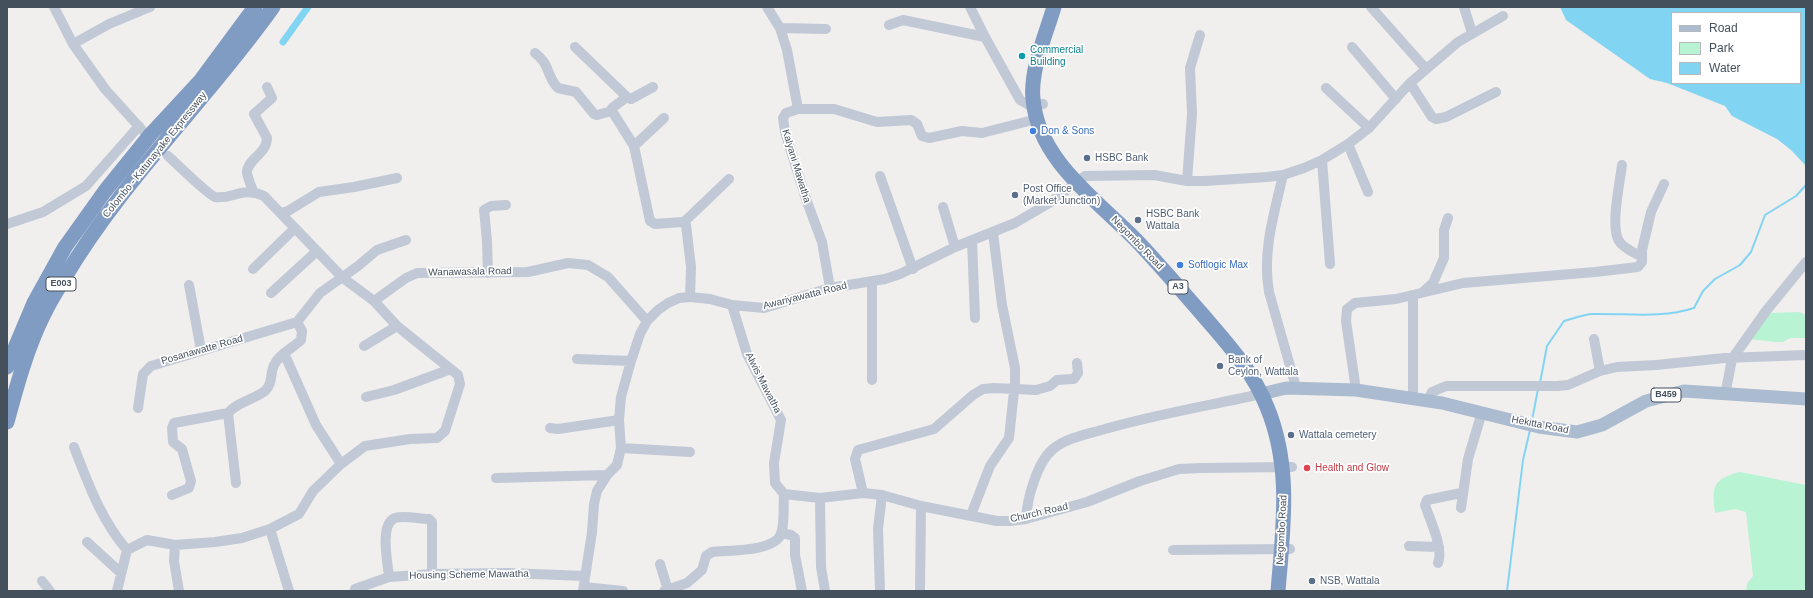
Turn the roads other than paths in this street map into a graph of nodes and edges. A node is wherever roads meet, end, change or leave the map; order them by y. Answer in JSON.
{"nodes":[{"id":1,"x":54,"y":7,"type":"edge"},
{"id":2,"x":150,"y":7,"type":"edge"},
{"id":3,"x":255,"y":7,"type":"edge"},
{"id":4,"x":272,"y":7,"type":"edge"},
{"id":5,"x":767,"y":7,"type":"edge"},
{"id":6,"x":970,"y":7,"type":"edge"},
{"id":7,"x":1054,"y":7,"type":"edge"},
{"id":8,"x":1063,"y":7,"type":"edge"},
{"id":9,"x":1371,"y":7,"type":"edge"},
{"id":10,"x":1464,"y":7,"type":"edge"},
{"id":11,"x":1503,"y":16,"type":"dead end"},
{"id":12,"x":889,"y":24,"type":"dead end"},
{"id":13,"x":780,"y":28,"type":"junction"},
{"id":14,"x":826,"y":29,"type":"dead end"},
{"id":15,"x":1472,"y":33,"type":"junction"},
{"id":16,"x":1200,"y":35,"type":"dead end"},
{"id":17,"x":985,"y":37,"type":"junction"},
{"id":18,"x":73,"y":44,"type":"junction"},
{"id":19,"x":576,"y":47,"type":"dead end"},
{"id":20,"x":1352,"y":47,"type":"dead end"},
{"id":21,"x":535,"y":53,"type":"dead end"},
{"id":22,"x":1426,"y":68,"type":"junction"},
{"id":23,"x":1410,"y":83,"type":"junction"},
{"id":24,"x":653,"y":86,"type":"dead end"},
{"id":25,"x":267,"y":87,"type":"dead end"},
{"id":26,"x":1326,"y":88,"type":"dead end"},
{"id":27,"x":1496,"y":92,"type":"dead end"},
{"id":28,"x":627,"y":97,"type":"junction"},
{"id":29,"x":1396,"y":100,"type":"junction"},
{"id":30,"x":798,"y":110,"type":"junction"},
{"id":31,"x":1038,"y":110,"type":"junction"},
{"id":32,"x":612,"y":111,"type":"junction"},
{"id":33,"x":664,"y":118,"type":"dead end"},
{"id":34,"x":1369,"y":128,"type":"junction"},
{"id":35,"x":152,"y":138,"type":"junction"},
{"id":36,"x":1348,"y":144,"type":"junction"},
{"id":37,"x":634,"y":146,"type":"junction"},
{"id":38,"x":1322,"y":160,"type":"junction"},
{"id":39,"x":1622,"y":164,"type":"dead end"},
{"id":40,"x":1283,"y":175,"type":"junction"},
{"id":41,"x":880,"y":176,"type":"dead end"},
{"id":42,"x":397,"y":178,"type":"dead end"},
{"id":43,"x":729,"y":179,"type":"dead end"},
{"id":44,"x":1081,"y":179,"type":"junction"},
{"id":45,"x":1187,"y":181,"type":"junction"},
{"id":46,"x":1664,"y":184,"type":"dead end"},
{"id":47,"x":254,"y":191,"type":"junction"},
{"id":48,"x":1368,"y":192,"type":"dead end"},
{"id":49,"x":506,"y":205,"type":"dead end"},
{"id":50,"x":943,"y":207,"type":"dead end"},
{"id":51,"x":281,"y":213,"type":"junction"},
{"id":52,"x":1448,"y":218,"type":"dead end"},
{"id":53,"x":684,"y":222,"type":"junction"},
{"id":54,"x":7,"y":224,"type":"edge"},
{"id":55,"x":295,"y":228,"type":"junction"},
{"id":56,"x":993,"y":233,"type":"junction"},
{"id":57,"x":406,"y":240,"type":"dead end"},
{"id":58,"x":972,"y":240,"type":"junction"},
{"id":59,"x":955,"y":247,"type":"junction"},
{"id":60,"x":317,"y":251,"type":"junction"},
{"id":61,"x":1642,"y":257,"type":"junction"},
{"id":62,"x":1806,"y":262,"type":"edge"},
{"id":63,"x":1330,"y":264,"type":"dead end"},
{"id":64,"x":253,"y":269,"type":"dead end"},
{"id":65,"x":913,"y":269,"type":"junction"},
{"id":66,"x":488,"y":272,"type":"junction"},
{"id":67,"x":343,"y":278,"type":"junction"},
{"id":68,"x":872,"y":282,"type":"junction"},
{"id":69,"x":189,"y":285,"type":"dead end"},
{"id":70,"x":830,"y":288,"type":"junction"},
{"id":71,"x":271,"y":293,"type":"dead end"},
{"id":72,"x":1417,"y":294,"type":"junction"},
{"id":73,"x":690,"y":297,"type":"junction"},
{"id":74,"x":374,"y":301,"type":"junction"},
{"id":75,"x":732,"y":305,"type":"junction"},
{"id":76,"x":975,"y":318,"type":"dead end"},
{"id":77,"x":648,"y":321,"type":"junction"},
{"id":78,"x":297,"y":322,"type":"junction"},
{"id":79,"x":397,"y":326,"type":"junction"},
{"id":80,"x":1594,"y":339,"type":"dead end"},
{"id":81,"x":364,"y":346,"type":"dead end"},
{"id":82,"x":201,"y":350,"type":"junction"},
{"id":83,"x":284,"y":353,"type":"junction"},
{"id":84,"x":1806,"y":355,"type":"edge"},
{"id":85,"x":577,"y":359,"type":"dead end"},
{"id":86,"x":1732,"y":359,"type":"junction"},
{"id":87,"x":631,"y":361,"type":"junction"},
{"id":88,"x":1077,"y":363,"type":"dead end"},
{"id":89,"x":7,"y":367,"type":"edge"},
{"id":90,"x":451,"y":369,"type":"junction"},
{"id":91,"x":1600,"y":371,"type":"junction"},
{"id":92,"x":872,"y":380,"type":"dead end"},
{"id":93,"x":1296,"y":388,"type":"junction"},
{"id":94,"x":1014,"y":390,"type":"junction"},
{"id":95,"x":1356,"y":390,"type":"junction"},
{"id":96,"x":1265,"y":393,"type":"junction"},
{"id":97,"x":1725,"y":395,"type":"junction"},
{"id":98,"x":366,"y":397,"type":"dead end"},
{"id":99,"x":1413,"y":398,"type":"junction"},
{"id":100,"x":1806,"y":399,"type":"edge"},
{"id":101,"x":1428,"y":400,"type":"junction"},
{"id":102,"x":138,"y":408,"type":"dead end"},
{"id":103,"x":1482,"y":412,"type":"junction"},
{"id":104,"x":228,"y":413,"type":"junction"},
{"id":105,"x":619,"y":420,"type":"junction"},
{"id":106,"x":7,"y":422,"type":"edge"},
{"id":107,"x":550,"y":428,"type":"dead end"},
{"id":108,"x":74,"y":447,"type":"dead end"},
{"id":109,"x":621,"y":448,"type":"junction"},
{"id":110,"x":690,"y":452,"type":"dead end"},
{"id":111,"x":341,"y":464,"type":"junction"},
{"id":112,"x":1288,"y":467,"type":"junction"},
{"id":113,"x":607,"y":475,"type":"junction"},
{"id":114,"x":496,"y":478,"type":"dead end"},
{"id":115,"x":236,"y":483,"type":"dead end"},
{"id":116,"x":863,"y":493,"type":"junction"},
{"id":117,"x":1461,"y":493,"type":"junction"},
{"id":118,"x":784,"y":494,"type":"junction"},
{"id":119,"x":172,"y":495,"type":"dead end"},
{"id":120,"x":882,"y":496,"type":"junction"},
{"id":121,"x":820,"y":498,"type":"junction"},
{"id":122,"x":921,"y":506,"type":"junction"},
{"id":123,"x":1460,"y":508,"type":"dead end"},
{"id":124,"x":971,"y":516,"type":"junction"},
{"id":125,"x":1026,"y":519,"type":"junction"},
{"id":126,"x":270,"y":529,"type":"junction"},
{"id":127,"x":781,"y":533,"type":"junction"},
{"id":128,"x":87,"y":542,"type":"dead end"},
{"id":129,"x":175,"y":545,"type":"junction"},
{"id":130,"x":1409,"y":546,"type":"dead end"},
{"id":131,"x":1439,"y":547,"type":"junction"},
{"id":132,"x":1286,"y":549,"type":"junction"},
{"id":133,"x":127,"y":550,"type":"junction"},
{"id":134,"x":1173,"y":550,"type":"dead end"},
{"id":135,"x":1438,"y":563,"type":"dead end"},
{"id":136,"x":660,"y":564,"type":"dead end"},
{"id":137,"x":121,"y":573,"type":"junction"},
{"id":138,"x":432,"y":574,"type":"junction"},
{"id":139,"x":585,"y":576,"type":"junction"},
{"id":140,"x":389,"y":577,"type":"junction"},
{"id":141,"x":42,"y":581,"type":"dead end"},
{"id":142,"x":689,"y":587,"type":"edge"},
{"id":143,"x":355,"y":589,"type":"dead end"},
{"id":144,"x":583,"y":589,"type":"edge"},
{"id":145,"x":50,"y":591,"type":"edge"},
{"id":146,"x":117,"y":591,"type":"edge"},
{"id":147,"x":179,"y":591,"type":"edge"},
{"id":148,"x":289,"y":591,"type":"edge"},
{"id":149,"x":623,"y":591,"type":"edge"},
{"id":150,"x":666,"y":591,"type":"edge"},
{"id":151,"x":802,"y":591,"type":"edge"},
{"id":152,"x":825,"y":591,"type":"edge"},
{"id":153,"x":880,"y":591,"type":"edge"},
{"id":154,"x":920,"y":591,"type":"edge"},
{"id":155,"x":1278,"y":591,"type":"edge"},
{"id":156,"x":1286,"y":591,"type":"edge"}],
"edges":[{"from":1,"to":18,"type":"street"},
{"from":2,"to":18,"type":"street"},
{"from":3,"to":35,"type":"highway","name":"Colombo - Katunayake Expressway","number":"E003"},
{"from":4,"to":35,"type":"highway","name":"Colombo - Katunayake Expressway","number":"E003"},
{"from":5,"to":13,"type":"street"},
{"from":6,"to":17,"type":"street"},
{"from":7,"to":31,"type":"highway","name":"Negombo Road","number":"A3"},
{"from":8,"to":31,"type":"highway","name":"Negombo Road","number":"A3"},
{"from":9,"to":22,"type":"street"},
{"from":10,"to":15,"type":"street"},
{"from":11,"to":15,"type":"street"},
{"from":12,"to":17,"type":"street"},
{"from":13,"to":14,"type":"street"},
{"from":13,"to":30,"type":"street"},
{"from":15,"to":22,"type":"street"},
{"from":16,"to":45,"type":"street"},
{"from":17,"to":31,"type":"street"},
{"from":18,"to":35,"type":"street"},
{"from":19,"to":28,"type":"street"},
{"from":20,"to":29,"type":"street"},
{"from":21,"to":32,"type":"street"},
{"from":22,"to":23,"type":"street"},
{"from":23,"to":27,"type":"street"},
{"from":23,"to":29,"type":"street"},
{"from":24,"to":28,"type":"street"},
{"from":25,"to":47,"type":"street"},
{"from":26,"to":34,"type":"street"},
{"from":28,"to":32,"type":"street"},
{"from":29,"to":34,"type":"street"},
{"from":30,"to":31,"type":"street"},
{"from":30,"to":70,"type":"street","name":"Kalyani Mawatha"},
{"from":31,"to":44,"type":"highway","name":"Negombo Road","number":"A3"},
{"from":32,"to":37,"type":"street"},
{"from":33,"to":37,"type":"street"},
{"from":34,"to":36,"type":"street"},
{"from":35,"to":47,"type":"street"},
{"from":35,"to":54,"type":"street"},
{"from":35,"to":89,"type":"highway","name":"Colombo - Katunayake Expressway","number":"E003"},
{"from":35,"to":106,"type":"highway","name":"Colombo - Katunayake Expressway","number":"E003"},
{"from":36,"to":38,"type":"street"},
{"from":36,"to":48,"type":"street"},
{"from":37,"to":53,"type":"street"},
{"from":38,"to":40,"type":"street"},
{"from":38,"to":63,"type":"street"},
{"from":39,"to":61,"type":"street"},
{"from":40,"to":45,"type":"street"},
{"from":40,"to":93,"type":"street"},
{"from":41,"to":65,"type":"street"},
{"from":42,"to":51,"type":"street"},
{"from":43,"to":53,"type":"street"},
{"from":44,"to":45,"type":"street"},
{"from":44,"to":56,"type":"street","name":"Awariyawatta Road"},
{"from":44,"to":96,"type":"highway","name":"Negombo Road","number":"A3"},
{"from":46,"to":61,"type":"street"},
{"from":47,"to":51,"type":"street"},
{"from":49,"to":66,"type":"street"},
{"from":50,"to":59,"type":"street"},
{"from":51,"to":55,"type":"street"},
{"from":52,"to":72,"type":"street"},
{"from":53,"to":73,"type":"street"},
{"from":55,"to":60,"type":"street"},
{"from":55,"to":64,"type":"street"},
{"from":56,"to":58,"type":"street","name":"Awariyawatta Road"},
{"from":56,"to":94,"type":"street"},
{"from":57,"to":67,"type":"street"},
{"from":58,"to":59,"type":"street","name":"Awariyawatta Road"},
{"from":58,"to":76,"type":"street"},
{"from":59,"to":65,"type":"street","name":"Awariyawatta Road"},
{"from":60,"to":67,"type":"street"},
{"from":60,"to":71,"type":"street"},
{"from":61,"to":72,"type":"street"},
{"from":62,"to":86,"type":"street"},
{"from":65,"to":68,"type":"street","name":"Awariyawatta Road"},
{"from":66,"to":74,"type":"street","name":"Wanawasala Road"},
{"from":66,"to":77,"type":"street","name":"Wanawasala Road"},
{"from":67,"to":74,"type":"street"},
{"from":67,"to":78,"type":"street"},
{"from":68,"to":70,"type":"street","name":"Awariyawatta Road"},
{"from":68,"to":92,"type":"street"},
{"from":69,"to":82,"type":"street"},
{"from":70,"to":75,"type":"street","name":"Awariyawatta Road"},
{"from":72,"to":95,"type":"street"},
{"from":72,"to":99,"type":"street"},
{"from":73,"to":75,"type":"street","name":"Awariyawatta Road"},
{"from":73,"to":77,"type":"street","name":"Awariyawatta Road"},
{"from":74,"to":79,"type":"street"},
{"from":75,"to":118,"type":"street","name":"Alwis Mawatha"},
{"from":77,"to":87,"type":"street","name":"Awariyawatta Road"},
{"from":78,"to":82,"type":"street","name":"Posanawatte Road"},
{"from":78,"to":83,"type":"street"},
{"from":79,"to":81,"type":"street"},
{"from":79,"to":90,"type":"street"},
{"from":80,"to":91,"type":"street"},
{"from":82,"to":102,"type":"street","name":"Posanawatte Road"},
{"from":83,"to":104,"type":"street"},
{"from":83,"to":111,"type":"street"},
{"from":84,"to":86,"type":"street"},
{"from":85,"to":87,"type":"street"},
{"from":86,"to":91,"type":"street"},
{"from":86,"to":97,"type":"street"},
{"from":87,"to":105,"type":"street","name":"Awariyawatta Road"},
{"from":88,"to":94,"type":"street"},
{"from":90,"to":98,"type":"street"},
{"from":90,"to":111,"type":"street"},
{"from":91,"to":101,"type":"street"},
{"from":93,"to":95,"type":"main road","name":"Hekitta Road","number":"B459"},
{"from":93,"to":96,"type":"main road","name":"Hekitta Road","number":"B459"},
{"from":94,"to":116,"type":"street"},
{"from":94,"to":124,"type":"street"},
{"from":95,"to":99,"type":"main road","name":"Hekitta Road","number":"B459"},
{"from":96,"to":112,"type":"highway","name":"Negombo Road","number":"A3"},
{"from":96,"to":125,"type":"street"},
{"from":97,"to":100,"type":"main road","name":"Hekitta Road","number":"B459"},
{"from":97,"to":103,"type":"main road","name":"Hekitta Road","number":"B459"},
{"from":99,"to":101,"type":"main road","name":"Hekitta Road","number":"B459"},
{"from":101,"to":103,"type":"main road","name":"Hekitta Road","number":"B459"},
{"from":103,"to":117,"type":"street"},
{"from":104,"to":115,"type":"street"},
{"from":104,"to":119,"type":"street"},
{"from":105,"to":107,"type":"street"},
{"from":105,"to":109,"type":"street","name":"Awariyawatta Road"},
{"from":108,"to":133,"type":"street"},
{"from":109,"to":110,"type":"street"},
{"from":109,"to":113,"type":"street","name":"Awariyawatta Road"},
{"from":111,"to":126,"type":"street"},
{"from":112,"to":125,"type":"street","name":"Church Road"},
{"from":112,"to":132,"type":"highway","name":"Negombo Road","number":"A3"},
{"from":113,"to":114,"type":"street"},
{"from":113,"to":139,"type":"street","name":"Awariyawatta Road"},
{"from":116,"to":120,"type":"street","name":"Church Road"},
{"from":116,"to":121,"type":"street","name":"Church Road"},
{"from":117,"to":123,"type":"street"},
{"from":117,"to":131,"type":"street"},
{"from":118,"to":121,"type":"street","name":"Church Road"},
{"from":118,"to":127,"type":"street"},
{"from":120,"to":122,"type":"street","name":"Church Road"},
{"from":120,"to":153,"type":"street"},
{"from":121,"to":152,"type":"street"},
{"from":122,"to":124,"type":"street","name":"Church Road"},
{"from":122,"to":154,"type":"street"},
{"from":124,"to":125,"type":"street","name":"Church Road"},
{"from":126,"to":129,"type":"street"},
{"from":126,"to":148,"type":"street"},
{"from":127,"to":142,"type":"street"},
{"from":127,"to":151,"type":"street"},
{"from":128,"to":137,"type":"street"},
{"from":129,"to":133,"type":"street"},
{"from":129,"to":147,"type":"street"},
{"from":130,"to":131,"type":"street"},
{"from":131,"to":135,"type":"street"},
{"from":132,"to":134,"type":"street"},
{"from":132,"to":155,"type":"highway","name":"Negombo Road","number":"A3"},
{"from":132,"to":156,"type":"highway","name":"Negombo Road","number":"A3"},
{"from":133,"to":137,"type":"street"},
{"from":136,"to":150,"type":"street"},
{"from":137,"to":146,"type":"street"},
{"from":138,"to":139,"type":"street","name":"Housing Scheme Mawatha"},
{"from":138,"to":140,"type":"street","name":"Housing Scheme Mawatha"},
{"from":138,"to":140,"type":"street"},
{"from":139,"to":144,"type":"street","name":"Awariyawatta Road"},
{"from":140,"to":143,"type":"street","name":"Housing Scheme Mawatha"},
{"from":141,"to":145,"type":"street"},
{"from":142,"to":150,"type":"street"},
{"from":144,"to":149,"type":"street"}]}
